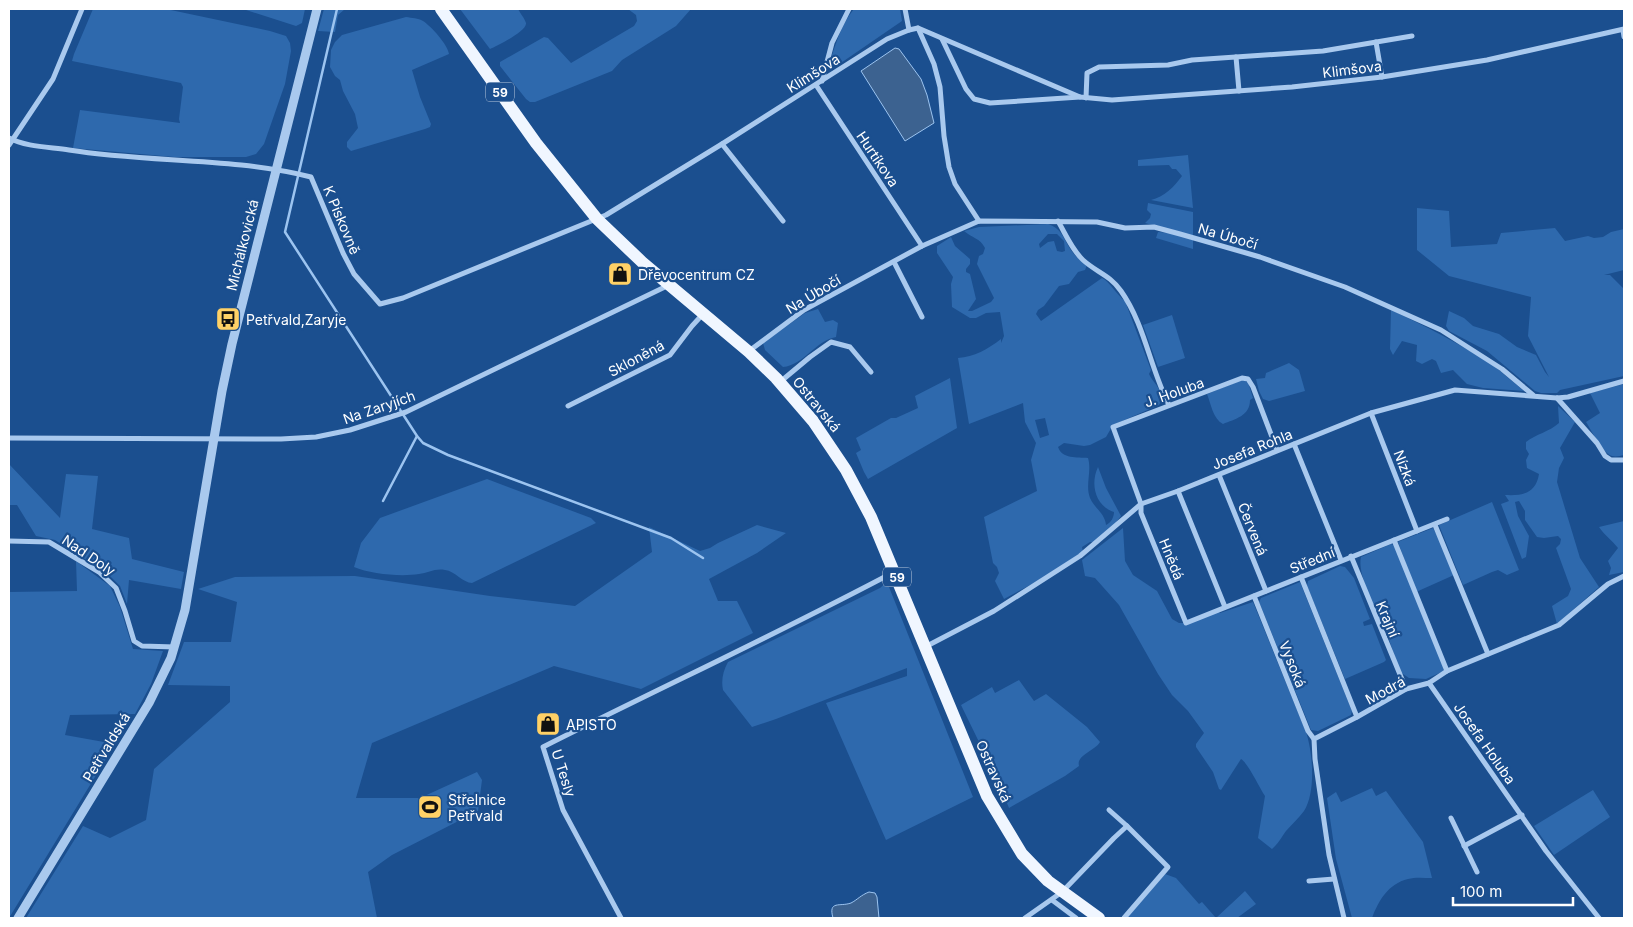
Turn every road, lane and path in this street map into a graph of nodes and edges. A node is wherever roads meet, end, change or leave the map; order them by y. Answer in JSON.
{"nodes":[{"id":1,"x":82,"y":9,"type":"edge"},
{"id":2,"x":317,"y":9,"type":"edge"},
{"id":3,"x":441,"y":9,"type":"edge"},
{"id":4,"x":849,"y":9,"type":"edge"},
{"id":5,"x":906,"y":9,"type":"edge"},
{"id":6,"x":918,"y":28,"type":"junction"},
{"id":7,"x":1623,"y":29,"type":"edge"},
{"id":8,"x":909,"y":30,"type":"junction"},
{"id":9,"x":1412,"y":36,"type":"dead end"},
{"id":10,"x":1624,"y":38,"type":"edge"},
{"id":11,"x":942,"y":39,"type":"junction"},
{"id":12,"x":1376,"y":42,"type":"junction"},
{"id":13,"x":1236,"y":57,"type":"junction"},
{"id":14,"x":1382,"y":77,"type":"junction"},
{"id":15,"x":822,"y":81,"type":"junction"},
{"id":16,"x":816,"y":85,"type":"junction"},
{"id":17,"x":1238,"y":91,"type":"junction"},
{"id":18,"x":1083,"y":98,"type":"junction"},
{"id":19,"x":11,"y":139,"type":"edge"},
{"id":20,"x":722,"y":144,"type":"junction"},
{"id":21,"x":9,"y":146,"type":"edge"},
{"id":22,"x":276,"y":169,"type":"junction"},
{"id":23,"x":597,"y":219,"type":"junction"},
{"id":24,"x":783,"y":221,"type":"dead end"},
{"id":25,"x":979,"y":221,"type":"junction"},
{"id":26,"x":1058,"y":221,"type":"junction"},
{"id":27,"x":922,"y":246,"type":"junction"},
{"id":28,"x":894,"y":262,"type":"junction"},
{"id":29,"x":669,"y":284,"type":"junction"},
{"id":30,"x":703,"y":314,"type":"junction"},
{"id":31,"x":922,"y":317,"type":"dead end"},
{"id":32,"x":749,"y":352,"type":"junction"},
{"id":33,"x":871,"y":372,"type":"dead end"},
{"id":34,"x":1624,"y":381,"type":"edge"},
{"id":35,"x":780,"y":382,"type":"junction"},
{"id":36,"x":1533,"y":395,"type":"junction"},
{"id":37,"x":1557,"y":398,"type":"junction"},
{"id":38,"x":1169,"y":405,"type":"junction"},
{"id":39,"x":568,"y":406,"type":"dead end"},
{"id":40,"x":1371,"y":413,"type":"junction"},
{"id":41,"x":9,"y":438,"type":"edge"},
{"id":42,"x":214,"y":439,"type":"junction"},
{"id":43,"x":1294,"y":444,"type":"junction"},
{"id":44,"x":1277,"y":450,"type":"junction"},
{"id":45,"x":1624,"y":460,"type":"edge"},
{"id":46,"x":1219,"y":475,"type":"junction"},
{"id":47,"x":1178,"y":491,"type":"junction"},
{"id":48,"x":1141,"y":504,"type":"junction"},
{"id":49,"x":1447,"y":519,"type":"dead end"},
{"id":50,"x":1435,"y":524,"type":"junction"},
{"id":51,"x":1417,"y":531,"type":"junction"},
{"id":52,"x":1394,"y":540,"type":"junction"},
{"id":53,"x":9,"y":541,"type":"edge"},
{"id":54,"x":1351,"y":556,"type":"junction"},
{"id":55,"x":1341,"y":560,"type":"junction"},
{"id":56,"x":895,"y":572,"type":"junction"},
{"id":57,"x":1624,"y":576,"type":"edge"},
{"id":58,"x":1300,"y":577,"type":"junction"},
{"id":59,"x":190,"y":579,"type":"joint"},
{"id":60,"x":1266,"y":591,"type":"junction"},
{"id":61,"x":1254,"y":596,"type":"junction"},
{"id":62,"x":1225,"y":607,"type":"junction"},
{"id":63,"x":1186,"y":623,"type":"joint"},
{"id":64,"x":175,"y":647,"type":"junction"},
{"id":65,"x":925,"y":647,"type":"junction"},
{"id":66,"x":1488,"y":654,"type":"junction"},
{"id":67,"x":1447,"y":671,"type":"junction"},
{"id":68,"x":1429,"y":683,"type":"junction"},
{"id":69,"x":1406,"y":689,"type":"junction"},
{"id":70,"x":1357,"y":718,"type":"junction"},
{"id":71,"x":1314,"y":739,"type":"junction"},
{"id":72,"x":1109,"y":810,"type":"dead end"},
{"id":73,"x":1522,"y":815,"type":"junction"},
{"id":74,"x":1451,"y":818,"type":"dead end"},
{"id":75,"x":1127,"y":826,"type":"junction"},
{"id":76,"x":1464,"y":846,"type":"junction"},
{"id":77,"x":1477,"y":872,"type":"dead end"},
{"id":78,"x":1334,"y":879,"type":"junction"},
{"id":79,"x":1309,"y":881,"type":"dead end"},
{"id":80,"x":1057,"y":896,"type":"junction"},
{"id":81,"x":18,"y":918,"type":"edge"},
{"id":82,"x":621,"y":918,"type":"edge"},
{"id":83,"x":1025,"y":918,"type":"edge"},
{"id":84,"x":1076,"y":918,"type":"edge"},
{"id":85,"x":1099,"y":918,"type":"edge"},
{"id":86,"x":1124,"y":918,"type":"edge"},
{"id":87,"x":1344,"y":918,"type":"edge"},
{"id":88,"x":1599,"y":918,"type":"edge"}],
"edges":[{"from":1,"to":19,"type":"street"},
{"from":2,"to":22,"type":"street","name":"Michálkovická"},
{"from":3,"to":23,"type":"main road","name":"Ostravská","number":"59"},
{"from":4,"to":15,"type":"street"},
{"from":5,"to":8,"type":"street"},
{"from":6,"to":8,"type":"street","name":"Klimšova"},
{"from":6,"to":11,"type":"street","name":"Klimšova"},
{"from":6,"to":25,"type":"street"},
{"from":7,"to":10,"type":"street","name":"Klimšova"},
{"from":7,"to":14,"type":"street","name":"Klimšova"},
{"from":8,"to":15,"type":"street","name":"Klimšova"},
{"from":9,"to":12,"type":"street"},
{"from":11,"to":18,"type":"street","name":"Klimšova"},
{"from":11,"to":18,"type":"street","name":"Klimšova"},
{"from":12,"to":13,"type":"street"},
{"from":12,"to":14,"type":"street"},
{"from":13,"to":17,"type":"street"},
{"from":13,"to":18,"type":"street"},
{"from":14,"to":17,"type":"street","name":"Klimšova"},
{"from":15,"to":16,"type":"street","name":"Klimšova"},
{"from":16,"to":20,"type":"street","name":"Klimšova"},
{"from":16,"to":27,"type":"street","name":"Hurtíkova"},
{"from":17,"to":18,"type":"street","name":"Klimšova"},
{"from":19,"to":21,"type":"street"},
{"from":19,"to":22,"type":"street","name":"K Pískovně"},
{"from":20,"to":23,"type":"street","name":"Klimšova"},
{"from":20,"to":24,"type":"street"},
{"from":22,"to":23,"type":"street","name":"K Pískovně"},
{"from":22,"to":42,"type":"street","name":"Michálkovická"},
{"from":23,"to":29,"type":"main road","name":"Ostravská","number":"59"},
{"from":25,"to":26,"type":"street","name":"Na Úbočí"},
{"from":25,"to":27,"type":"street","name":"Na Úbočí"},
{"from":26,"to":36,"type":"street","name":"Na Úbočí"},
{"from":26,"to":38,"type":"street"},
{"from":27,"to":28,"type":"street","name":"Na Úbočí"},
{"from":28,"to":31,"type":"street"},
{"from":28,"to":32,"type":"street","name":"Na Úbočí"},
{"from":29,"to":30,"type":"main road","name":"Ostravská","number":"59"},
{"from":29,"to":42,"type":"street","name":"Na Zaryjích"},
{"from":30,"to":32,"type":"main road","name":"Ostravská","number":"59"},
{"from":30,"to":39,"type":"street","name":"Skloněná"},
{"from":32,"to":35,"type":"main road","name":"Ostravská","number":"59"},
{"from":33,"to":35,"type":"street"},
{"from":34,"to":37,"type":"street","name":"Josefa Rohla"},
{"from":35,"to":56,"type":"main road","name":"Ostravská","number":"59"},
{"from":36,"to":37,"type":"street","name":"Josefa Rohla"},
{"from":36,"to":40,"type":"street","name":"Josefa Rohla"},
{"from":37,"to":45,"type":"street"},
{"from":38,"to":44,"type":"street","name":"J. Holuba"},
{"from":38,"to":48,"type":"street","name":"J. Holuba"},
{"from":40,"to":43,"type":"street","name":"Josefa Rohla"},
{"from":40,"to":51,"type":"street","name":"Nízká"},
{"from":41,"to":42,"type":"street","name":"Na Zaryjích"},
{"from":42,"to":59,"type":"street","name":"Michálkovická"},
{"from":43,"to":44,"type":"street","name":"Josefa Rohla"},
{"from":43,"to":55,"type":"street"},
{"from":44,"to":46,"type":"street","name":"Josefa Rohla"},
{"from":46,"to":47,"type":"street","name":"Josefa Rohla"},
{"from":46,"to":60,"type":"street","name":"Červená"},
{"from":47,"to":48,"type":"street","name":"Josefa Rohla"},
{"from":47,"to":62,"type":"street"},
{"from":48,"to":63,"type":"street","name":"Hnědá"},
{"from":48,"to":65,"type":"street","name":"Josefa Rohla"},
{"from":49,"to":50,"type":"street","name":"Střední"},
{"from":50,"to":51,"type":"street","name":"Střední"},
{"from":50,"to":66,"type":"street"},
{"from":51,"to":52,"type":"street","name":"Střední"},
{"from":52,"to":54,"type":"street","name":"Střední"},
{"from":52,"to":67,"type":"street"},
{"from":53,"to":64,"type":"street","name":"Nad Doly"},
{"from":54,"to":55,"type":"street","name":"Střední"},
{"from":54,"to":69,"type":"street","name":"Krajní"},
{"from":55,"to":58,"type":"street","name":"Střední"},
{"from":56,"to":65,"type":"main road","name":"Ostravská","number":"59"},
{"from":56,"to":82,"type":"street","name":"U Tesly"},
{"from":57,"to":66,"type":"street","name":"Modrá"},
{"from":58,"to":60,"type":"street","name":"Střední"},
{"from":58,"to":70,"type":"street"},
{"from":59,"to":64,"type":"street","name":"Petřvaldská"},
{"from":60,"to":61,"type":"street","name":"Střední"},
{"from":61,"to":62,"type":"street","name":"Střední"},
{"from":61,"to":71,"type":"street","name":"Vysoká"},
{"from":62,"to":63,"type":"street","name":"Střední"},
{"from":64,"to":81,"type":"street","name":"Petřvaldská"},
{"from":65,"to":80,"type":"main road","name":"Ostravská","number":"59"},
{"from":66,"to":67,"type":"street","name":"Modrá"},
{"from":67,"to":68,"type":"street","name":"Modrá"},
{"from":68,"to":69,"type":"street","name":"Modrá"},
{"from":68,"to":73,"type":"street","name":"Josefa Holuba"},
{"from":69,"to":70,"type":"street","name":"Modrá"},
{"from":70,"to":71,"type":"street","name":"Modrá"},
{"from":71,"to":78,"type":"street"},
{"from":72,"to":75,"type":"street"},
{"from":73,"to":76,"type":"street"},
{"from":73,"to":88,"type":"street","name":"Josefa Holuba"},
{"from":74,"to":76,"type":"street"},
{"from":75,"to":80,"type":"street"},
{"from":75,"to":86,"type":"street"},
{"from":76,"to":77,"type":"street"},
{"from":78,"to":79,"type":"street"},
{"from":78,"to":87,"type":"street"},
{"from":80,"to":83,"type":"street"},
{"from":80,"to":84,"type":"street"},
{"from":80,"to":85,"type":"main road","name":"Ostravská","number":"59"}]}
